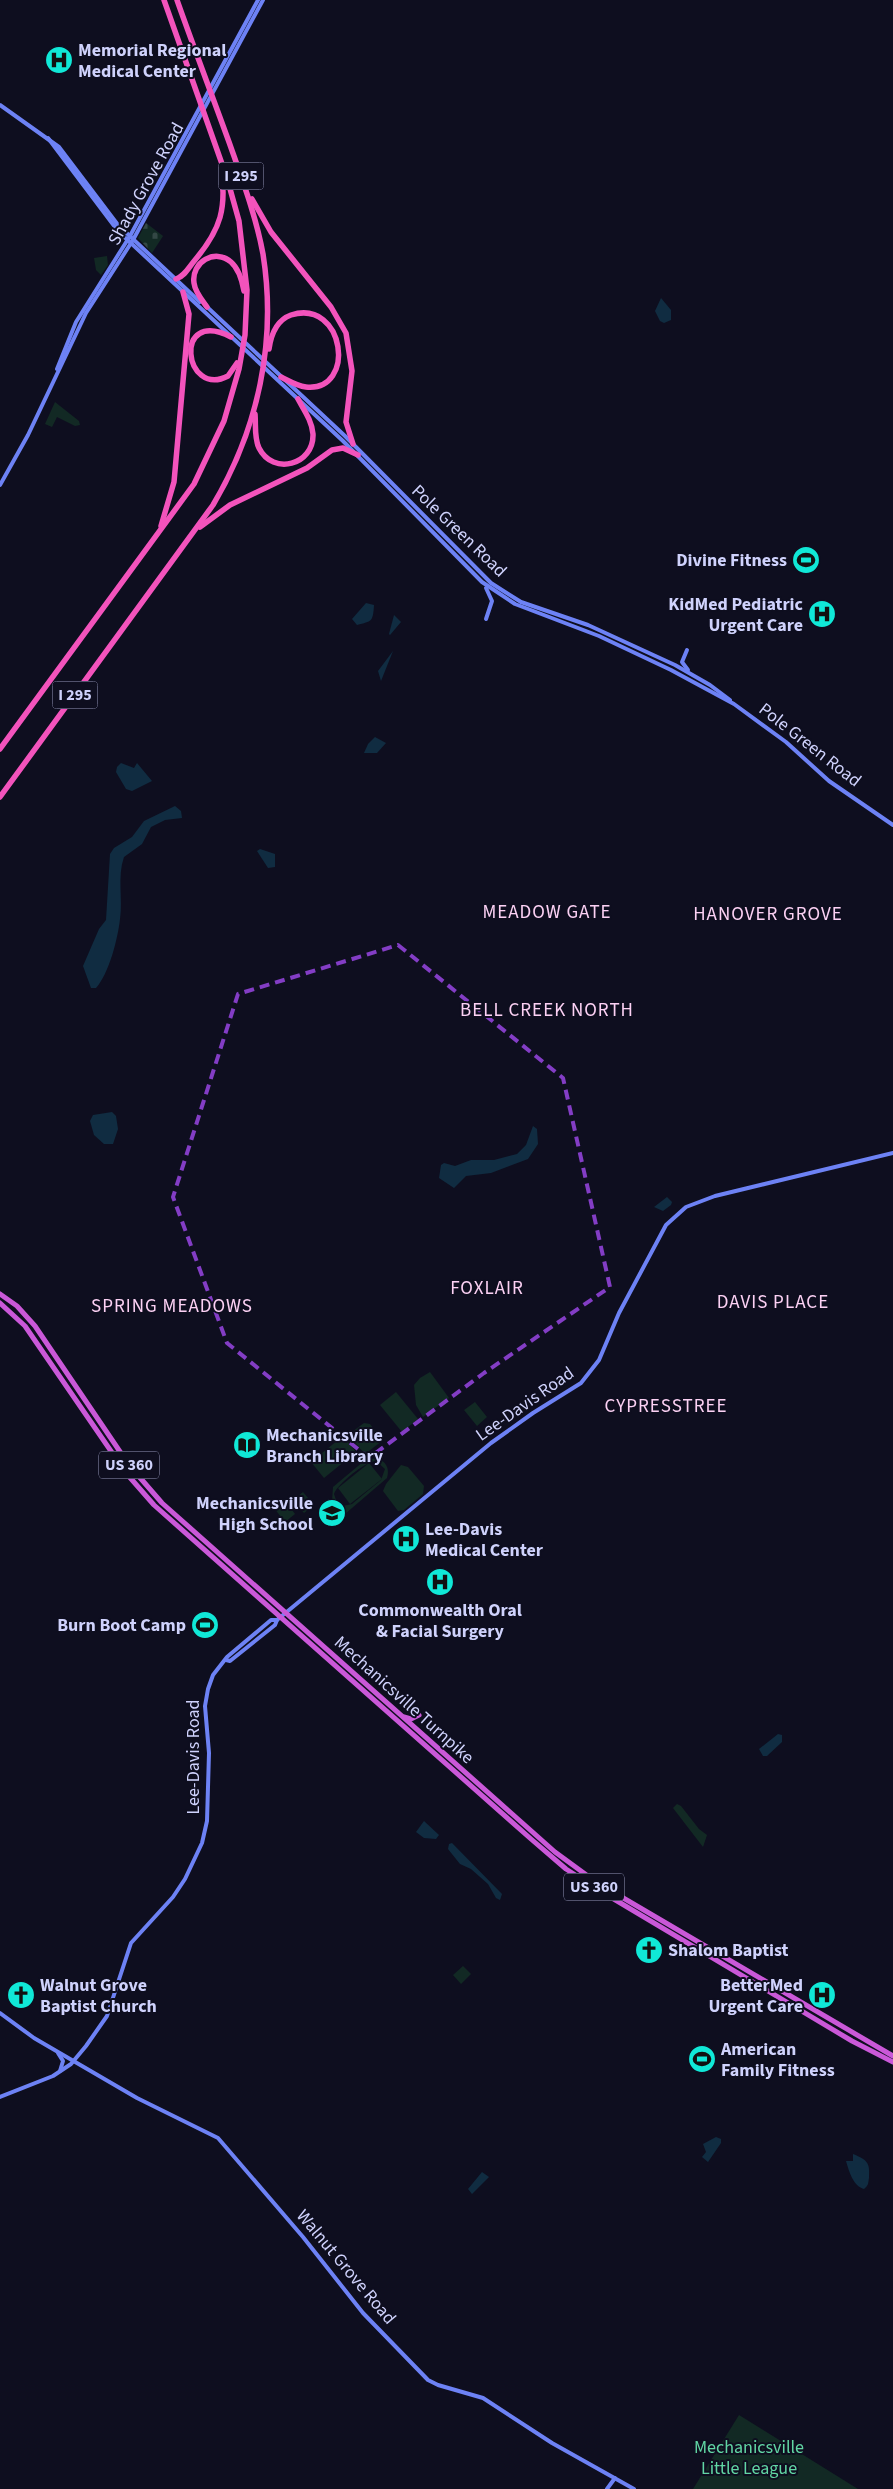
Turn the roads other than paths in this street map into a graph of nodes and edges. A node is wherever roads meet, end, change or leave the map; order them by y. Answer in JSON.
{"nodes":[{"id":1,"x":164,"y":0,"type":"edge"},
{"id":2,"x":178,"y":0,"type":"edge"},
{"id":3,"x":258,"y":0,"type":"edge"},
{"id":4,"x":263,"y":0,"type":"edge"},
{"id":5,"x":240,"y":37,"type":"junction"},
{"id":6,"x":0,"y":105,"type":"edge"},
{"id":7,"x":219,"y":153,"type":"junction"},
{"id":8,"x":244,"y":184,"type":"junction"},
{"id":9,"x":130,"y":240,"type":"junction"},
{"id":10,"x":176,"y":279,"type":"junction"},
{"id":11,"x":183,"y":292,"type":"junction"},
{"id":12,"x":247,"y":300,"type":"junction"},
{"id":13,"x":207,"y":307,"type":"junction"},
{"id":14,"x":232,"y":334,"type":"junction"},
{"id":15,"x":242,"y":352,"type":"junction"},
{"id":16,"x":265,"y":360,"type":"junction"},
{"id":17,"x":278,"y":377,"type":"junction"},
{"id":18,"x":298,"y":399,"type":"junction"},
{"id":19,"x":256,"y":406,"type":"junction"},
{"id":20,"x":352,"y":444,"type":"junction"},
{"id":21,"x":358,"y":455,"type":"junction"},
{"id":22,"x":0,"y":484,"type":"edge"},
{"id":23,"x":411,"y":511,"type":"junction"},
{"id":24,"x":419,"y":512,"type":"junction"},
{"id":25,"x":195,"y":531,"type":"junction"},
{"id":26,"x":431,"y":531,"type":"junction"},
{"id":27,"x":158,"y":534,"type":"junction"},
{"id":28,"x":482,"y":582,"type":"junction"},
{"id":29,"x":486,"y":619,"type":"dead end"},
{"id":30,"x":687,"y":650,"type":"dead end"},
{"id":31,"x":710,"y":685,"type":"junction"},
{"id":32,"x":734,"y":704,"type":"junction"},
{"id":33,"x":0,"y":749,"type":"edge"},
{"id":34,"x":0,"y":797,"type":"edge"},
{"id":35,"x":893,"y":824,"type":"edge"},
{"id":36,"x":893,"y":1153,"type":"edge"},
{"id":37,"x":0,"y":1292,"type":"edge"},
{"id":38,"x":0,"y":1303,"type":"edge"},
{"id":39,"x":281,"y":1616,"type":"junction"},
{"id":40,"x":253,"y":1636,"type":"junction"},
{"id":41,"x":244,"y":1650,"type":"junction"},
{"id":42,"x":226,"y":1660,"type":"junction"},
{"id":43,"x":400,"y":1715,"type":"junction"},
{"id":44,"x":420,"y":1715,"type":"dead end"},
{"id":45,"x":0,"y":2013,"type":"edge"},
{"id":46,"x":58,"y":2052,"type":"junction"},
{"id":47,"x":893,"y":2056,"type":"edge"},
{"id":48,"x":74,"y":2061,"type":"junction"},
{"id":49,"x":893,"y":2062,"type":"edge"},
{"id":50,"x":60,"y":2071,"type":"junction"},
{"id":51,"x":0,"y":2097,"type":"edge"},
{"id":52,"x":615,"y":2478,"type":"junction"},
{"id":53,"x":607,"y":2489,"type":"edge"},
{"id":54,"x":634,"y":2489,"type":"edge"}],
"edges":[{"from":1,"to":7,"type":"highway","number":"I 295"},
{"from":2,"to":8,"type":"highway","number":"I 295"},
{"from":3,"to":5,"type":"main road","name":"Shady Grove Road"},
{"from":4,"to":5,"type":"main road","name":"Shady Grove Road"},
{"from":5,"to":9,"type":"main road","name":"Shady Grove Road"},
{"from":5,"to":9,"type":"main road","name":"Shady Grove Road"},
{"from":6,"to":9,"type":"main road"},
{"from":7,"to":10,"type":"highway"},
{"from":7,"to":12,"type":"highway","number":"I 295"},
{"from":8,"to":16,"type":"highway","number":"I 295"},
{"from":8,"to":20,"type":"highway"},
{"from":9,"to":10,"type":"main road"},
{"from":9,"to":11,"type":"main road"},
{"from":9,"to":22,"type":"main road","name":"Shady Grove Road"},
{"from":10,"to":13,"type":"main road"},
{"from":11,"to":14,"type":"main road"},
{"from":11,"to":27,"type":"highway"},
{"from":12,"to":13,"type":"highway"},
{"from":12,"to":15,"type":"highway","number":"I 295"},
{"from":13,"to":14,"type":"main road"},
{"from":14,"to":15,"type":"highway"},
{"from":14,"to":17,"type":"main road","name":"Pole Green Road"},
{"from":14,"to":17,"type":"main road","name":"Pole Green Road"},
{"from":15,"to":27,"type":"highway","number":"I 295"},
{"from":16,"to":17,"type":"highway"},
{"from":16,"to":19,"type":"highway","number":"I 295"},
{"from":17,"to":18,"type":"main road","name":"Pole Green Road"},
{"from":17,"to":20,"type":"main road","name":"Pole Green Road"},
{"from":18,"to":19,"type":"highway"},
{"from":18,"to":21,"type":"main road","name":"Pole Green Road"},
{"from":19,"to":25,"type":"highway","number":"I 295"},
{"from":20,"to":24,"type":"main road","name":"Pole Green Road"},
{"from":21,"to":23,"type":"main road","name":"Pole Green Road"},
{"from":21,"to":25,"type":"highway"},
{"from":23,"to":24,"type":"main road"},
{"from":23,"to":26,"type":"main road","name":"Pole Green Road"},
{"from":24,"to":26,"type":"main road"},
{"from":24,"to":31,"type":"main road","name":"Pole Green Road"},
{"from":25,"to":34,"type":"highway","number":"I 295"},
{"from":26,"to":28,"type":"main road","name":"Pole Green Road"},
{"from":27,"to":33,"type":"highway","number":"I 295"},
{"from":28,"to":29,"type":"main road"},
{"from":28,"to":32,"type":"main road","name":"Pole Green Road"},
{"from":30,"to":31,"type":"main road"},
{"from":31,"to":32,"type":"main road","name":"Pole Green Road"},
{"from":32,"to":35,"type":"main road","name":"Pole Green Road"},
{"from":36,"to":39,"type":"main road","name":"Lee-Davis Road"},
{"from":37,"to":39,"type":"highway","name":"Mechanicsville Turnpike","number":"US 360"},
{"from":38,"to":39,"type":"highway","name":"Mechanicsville Turnpike","number":"US 360"},
{"from":39,"to":40,"type":"main road","name":"Lee-Davis Road"},
{"from":39,"to":41,"type":"main road","name":"Lee-Davis Road"},
{"from":39,"to":43,"type":"highway","name":"Mechanicsville Turnpike","number":"US 360"},
{"from":39,"to":49,"type":"highway","name":"Mechanicsville Turnpike","number":"US 360"},
{"from":40,"to":41,"type":"main road"},
{"from":40,"to":42,"type":"main road","name":"Lee-Davis Road"},
{"from":41,"to":42,"type":"main road","name":"Lee-Davis Road"},
{"from":42,"to":48,"type":"main road","name":"Lee-Davis Road"},
{"from":43,"to":44,"type":"highway"},
{"from":43,"to":47,"type":"highway","name":"Mechanicsville Turnpike","number":"US 360"},
{"from":45,"to":46,"type":"main road","name":"Walnut Grove Road"},
{"from":46,"to":48,"type":"main road","name":"Walnut Grove Road"},
{"from":46,"to":50,"type":"main road"},
{"from":48,"to":50,"type":"main road","name":"Lee-Davis Road"},
{"from":48,"to":52,"type":"main road","name":"Walnut Grove Road"},
{"from":50,"to":51,"type":"main road","name":"Lee-Davis Road"},
{"from":52,"to":53,"type":"main road"},
{"from":52,"to":54,"type":"main road","name":"Walnut Grove Road"}]}
